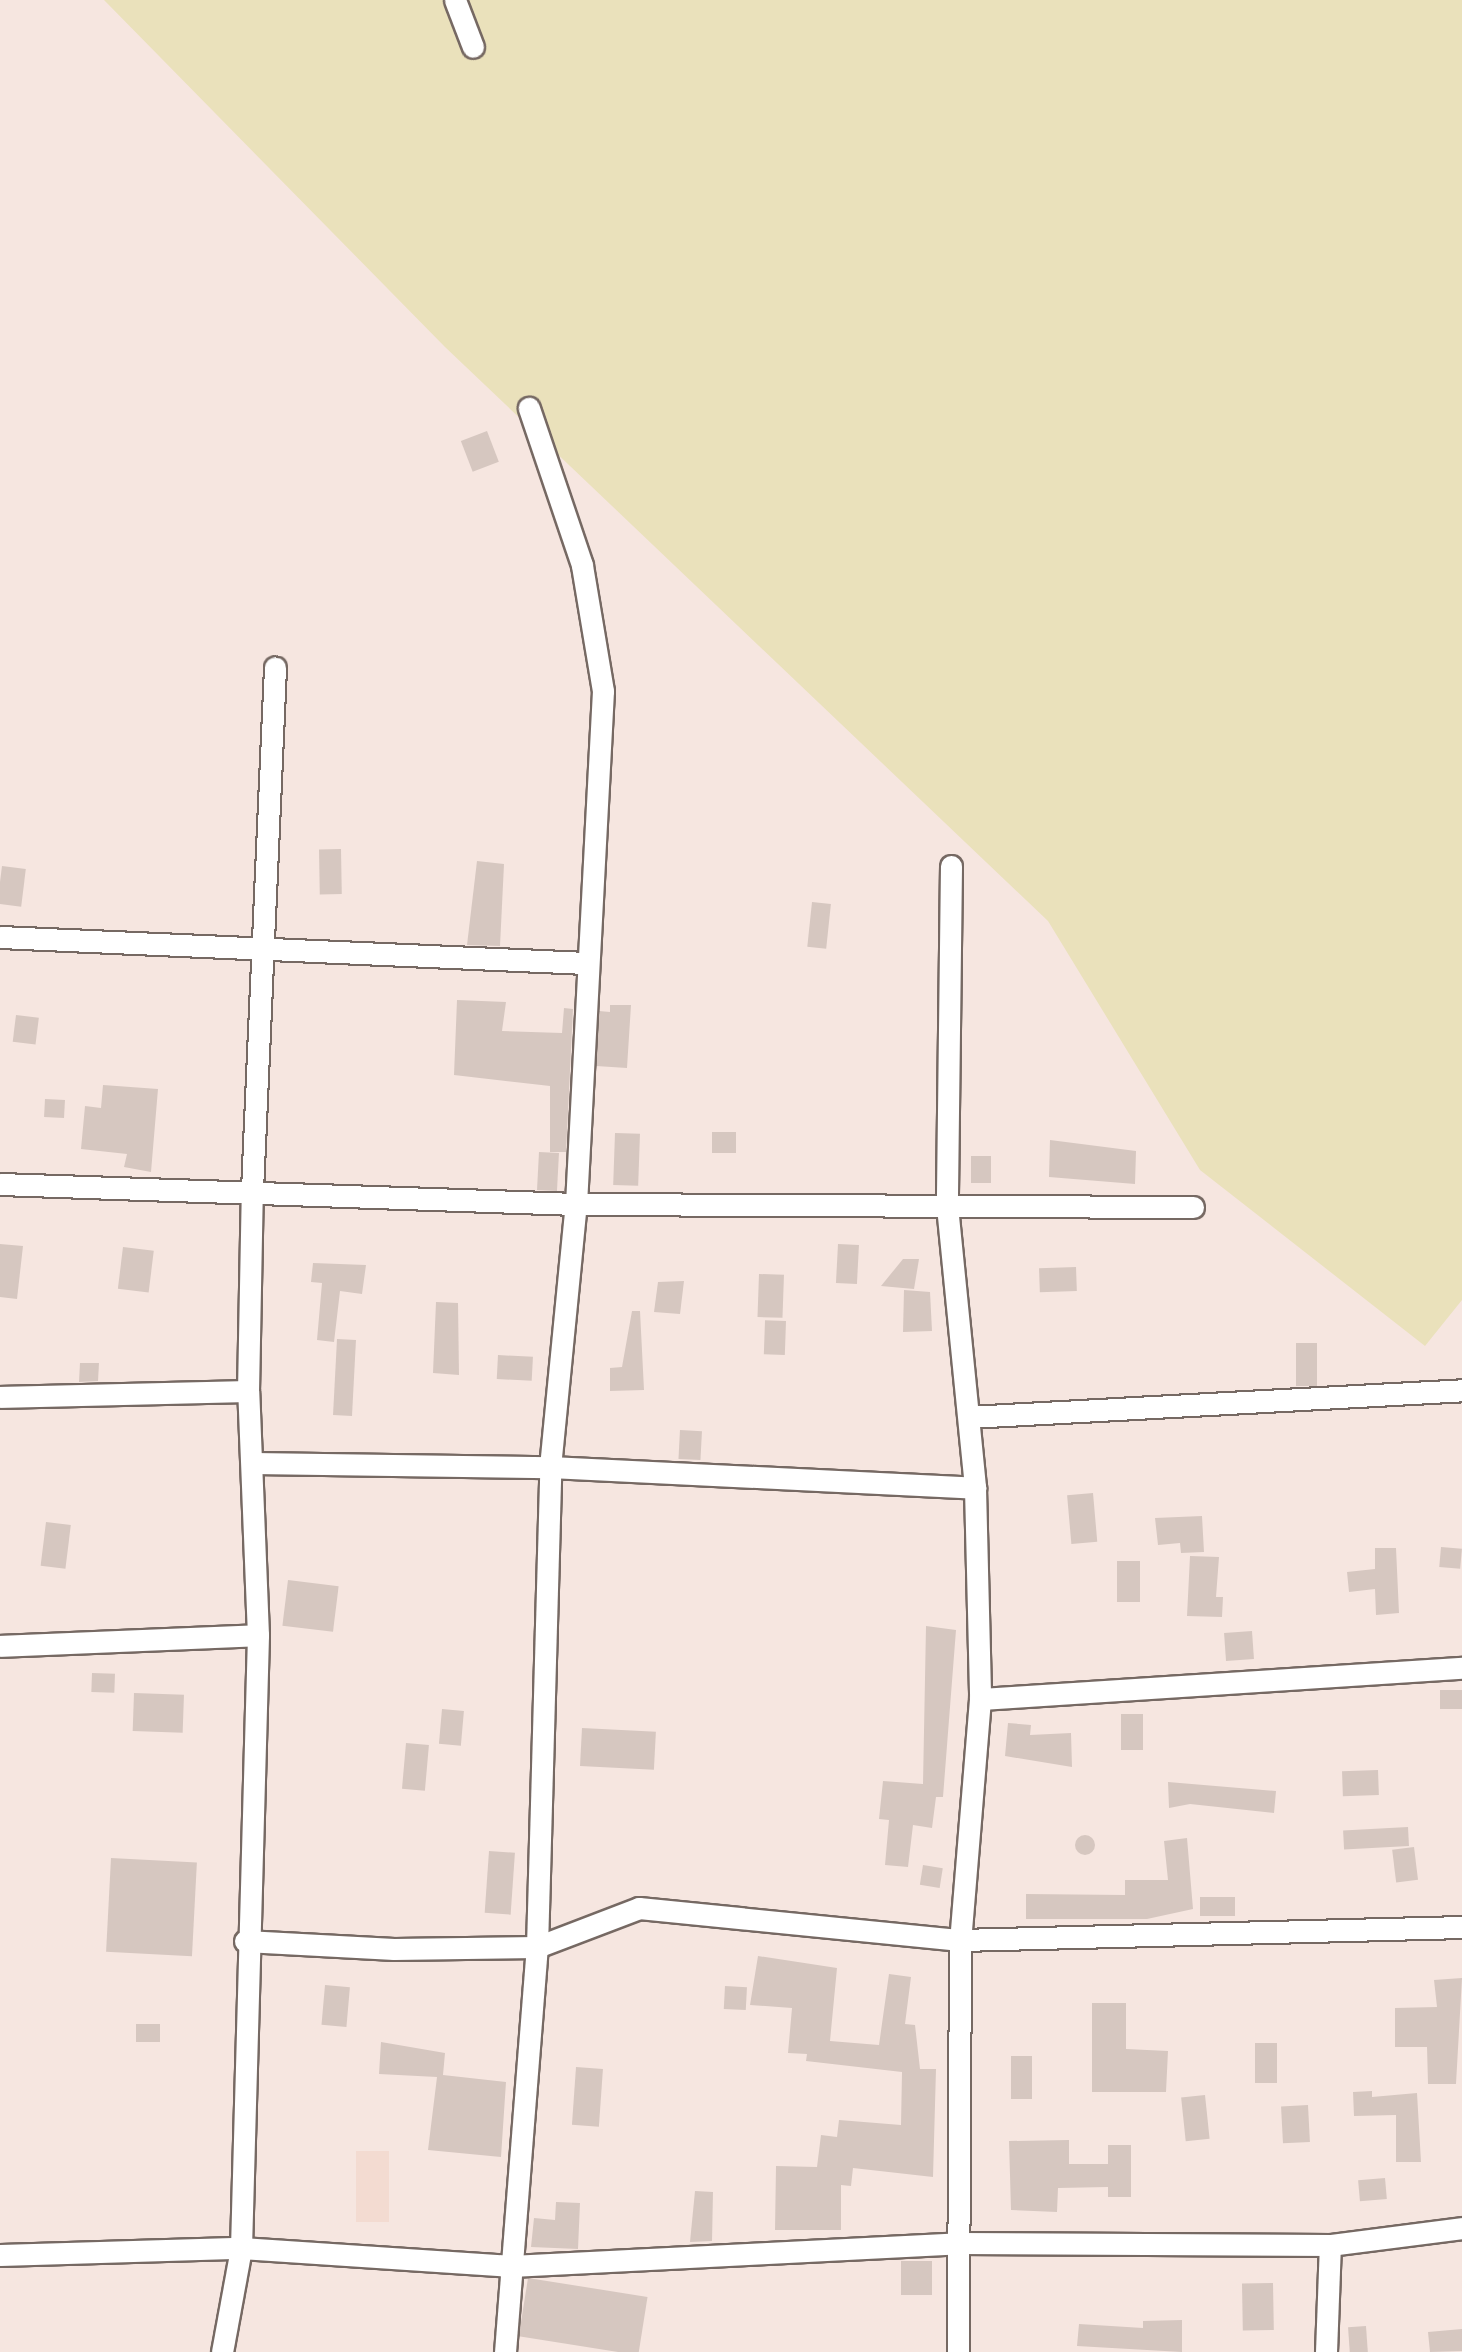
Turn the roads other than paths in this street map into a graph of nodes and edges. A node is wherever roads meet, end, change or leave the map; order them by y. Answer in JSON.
{"nodes":[{"id":1,"x":455,"y":0,"type":"edge"},
{"id":2,"x":473,"y":47,"type":"dead end"},
{"id":3,"x":529,"y":408,"type":"dead end"},
{"id":4,"x":275,"y":668,"type":"dead end"},
{"id":5,"x":951,"y":866,"type":"dead end"},
{"id":6,"x":0,"y":937,"type":"edge"},
{"id":7,"x":265,"y":947,"type":"junction"},
{"id":8,"x":587,"y":963,"type":"junction"},
{"id":9,"x":0,"y":1184,"type":"edge"},
{"id":10,"x":252,"y":1190,"type":"junction"},
{"id":11,"x":576,"y":1204,"type":"junction"},
{"id":12,"x":947,"y":1206,"type":"junction"},
{"id":13,"x":1194,"y":1207,"type":"dead end"},
{"id":14,"x":1462,"y":1390,"type":"edge"},
{"id":15,"x":248,"y":1391,"type":"junction"},
{"id":16,"x":0,"y":1397,"type":"edge"},
{"id":17,"x":969,"y":1418,"type":"junction"},
{"id":18,"x":253,"y":1463,"type":"junction"},
{"id":19,"x":550,"y":1467,"type":"junction"},
{"id":20,"x":975,"y":1488,"type":"junction"},
{"id":21,"x":258,"y":1635,"type":"junction"},
{"id":22,"x":0,"y":1646,"type":"edge"},
{"id":23,"x":1462,"y":1668,"type":"edge"},
{"id":24,"x":980,"y":1699,"type":"junction"},
{"id":25,"x":1462,"y":1927,"type":"edge"},
{"id":26,"x":960,"y":1940,"type":"junction"},
{"id":27,"x":246,"y":1941,"type":"junction"},
{"id":28,"x":537,"y":1947,"type":"junction"},
{"id":29,"x":1462,"y":2228,"type":"edge"},
{"id":30,"x":959,"y":2243,"type":"junction"},
{"id":31,"x":1330,"y":2245,"type":"junction"},
{"id":32,"x":241,"y":2248,"type":"junction"},
{"id":33,"x":0,"y":2255,"type":"edge"},
{"id":34,"x":512,"y":2266,"type":"junction"},
{"id":35,"x":222,"y":2352,"type":"edge"},
{"id":36,"x":505,"y":2352,"type":"edge"},
{"id":37,"x":958,"y":2352,"type":"edge"},
{"id":38,"x":1326,"y":2352,"type":"edge"}],
"edges":[{"from":1,"to":2,"type":"street"},
{"from":3,"to":8,"type":"street"},
{"from":4,"to":7,"type":"street"},
{"from":5,"to":12,"type":"street"},
{"from":6,"to":7,"type":"street"},
{"from":7,"to":8,"type":"street"},
{"from":7,"to":10,"type":"street"},
{"from":8,"to":11,"type":"street"},
{"from":9,"to":10,"type":"street"},
{"from":10,"to":11,"type":"street"},
{"from":10,"to":15,"type":"street"},
{"from":11,"to":12,"type":"street"},
{"from":11,"to":19,"type":"street"},
{"from":12,"to":13,"type":"street"},
{"from":12,"to":17,"type":"street"},
{"from":14,"to":17,"type":"street"},
{"from":15,"to":16,"type":"street"},
{"from":15,"to":18,"type":"street"},
{"from":17,"to":20,"type":"street"},
{"from":18,"to":19,"type":"street"},
{"from":18,"to":21,"type":"street"},
{"from":19,"to":20,"type":"street"},
{"from":19,"to":28,"type":"street"},
{"from":20,"to":24,"type":"street"},
{"from":21,"to":22,"type":"street"},
{"from":21,"to":27,"type":"street"},
{"from":23,"to":24,"type":"street"},
{"from":24,"to":26,"type":"street"},
{"from":25,"to":26,"type":"street"},
{"from":26,"to":28,"type":"street"},
{"from":26,"to":30,"type":"street"},
{"from":27,"to":28,"type":"street"},
{"from":27,"to":32,"type":"street"},
{"from":28,"to":34,"type":"street"},
{"from":29,"to":31,"type":"street"},
{"from":30,"to":31,"type":"street"},
{"from":30,"to":34,"type":"street"},
{"from":30,"to":37,"type":"street"},
{"from":31,"to":38,"type":"street"},
{"from":32,"to":33,"type":"street"},
{"from":32,"to":34,"type":"street"},
{"from":32,"to":35,"type":"street"},
{"from":34,"to":36,"type":"street"}]}
